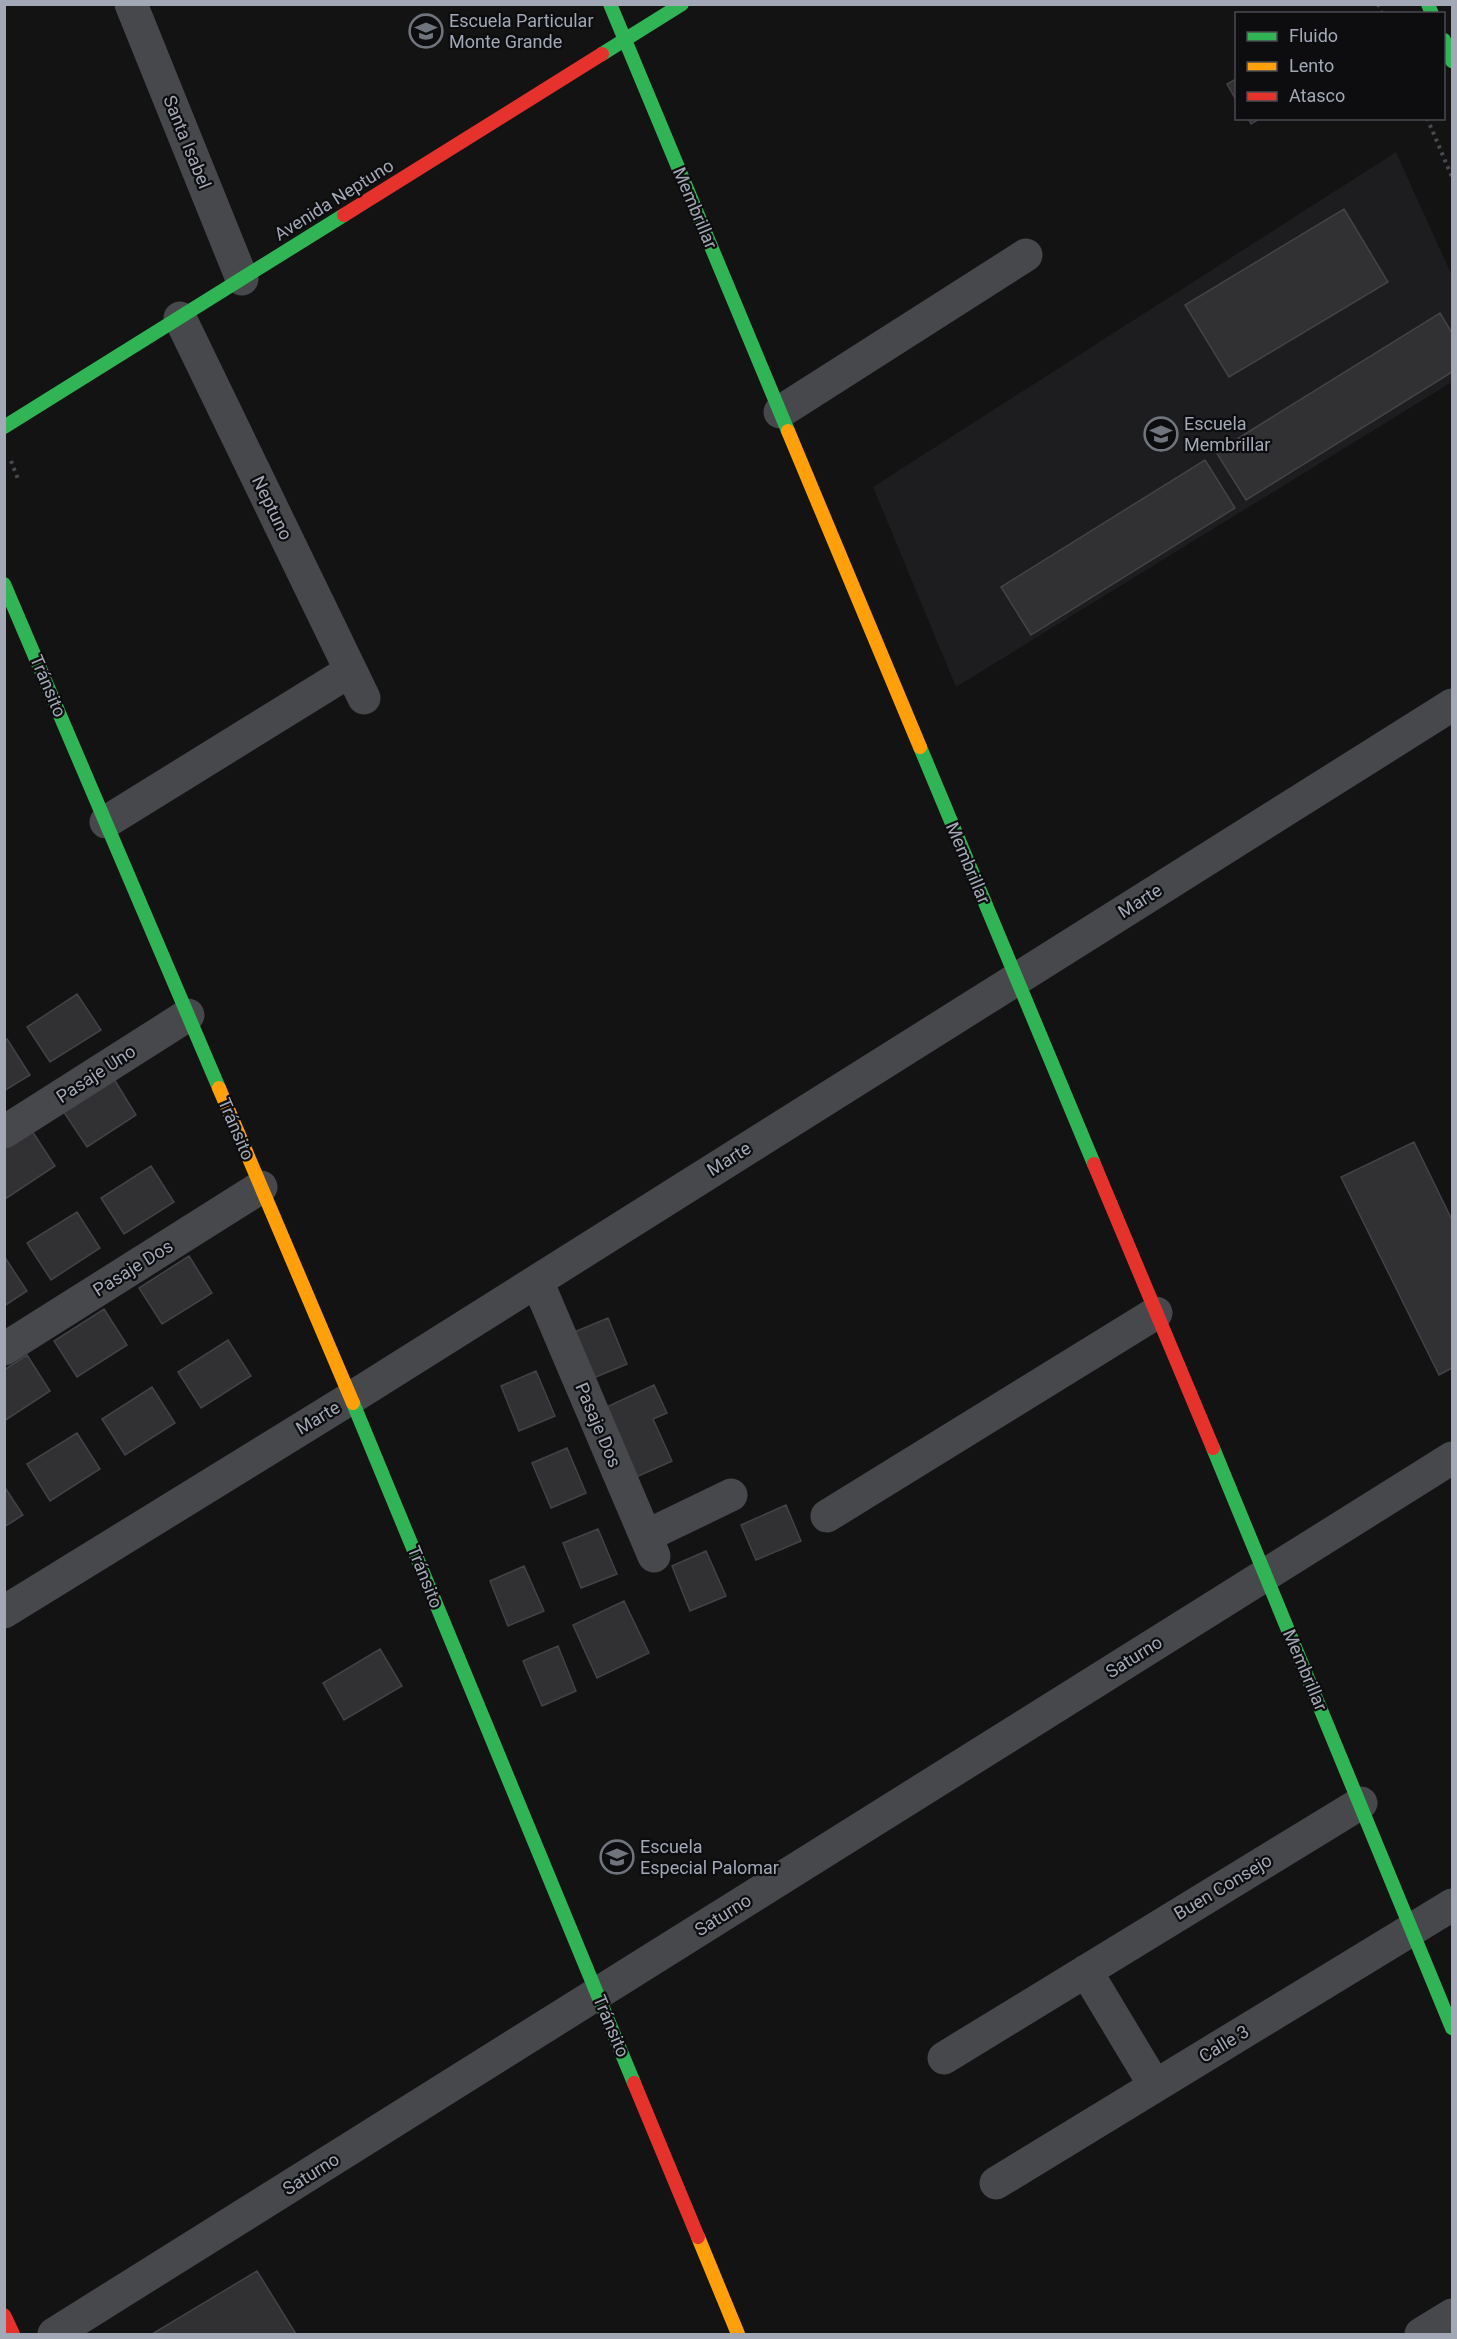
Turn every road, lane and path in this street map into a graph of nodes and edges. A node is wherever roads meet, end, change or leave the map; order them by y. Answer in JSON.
{"nodes":[{"id":1,"x":131,"y":4,"type":"edge"},
{"id":2,"x":610,"y":4,"type":"edge"},
{"id":3,"x":682,"y":4,"type":"edge"},
{"id":4,"x":625,"y":39,"type":"junction"},
{"id":5,"x":1445,"y":45,"type":"edge"},
{"id":6,"x":1452,"y":61,"type":"edge"},
{"id":7,"x":1428,"y":120,"type":"edge"},
{"id":8,"x":1452,"y":177,"type":"edge"},
{"id":9,"x":1026,"y":255,"type":"dead end"},
{"id":10,"x":242,"y":279,"type":"junction"},
{"id":11,"x":180,"y":318,"type":"junction"},
{"id":12,"x":780,"y":412,"type":"junction"},
{"id":13,"x":4,"y":427,"type":"edge"},
{"id":14,"x":4,"y":584,"type":"edge"},
{"id":15,"x":1452,"y":705,"type":"edge"},
{"id":16,"x":106,"y":822,"type":"junction"},
{"id":17,"x":1016,"y":978,"type":"junction"},
{"id":18,"x":188,"y":1015,"type":"junction"},
{"id":19,"x":4,"y":1132,"type":"edge"},
{"id":20,"x":261,"y":1187,"type":"junction"},
{"id":21,"x":537,"y":1281,"type":"junction"},
{"id":22,"x":1156,"y":1313,"type":"junction"},
{"id":23,"x":4,"y":1349,"type":"edge"},
{"id":24,"x":351,"y":1398,"type":"junction"},
{"id":25,"x":1452,"y":1458,"type":"edge"},
{"id":26,"x":731,"y":1495,"type":"dead end"},
{"id":27,"x":827,"y":1516,"type":"dead end"},
{"id":28,"x":1265,"y":1576,"type":"junction"},
{"id":29,"x":4,"y":1612,"type":"edge"},
{"id":30,"x":1361,"y":1803,"type":"junction"},
{"id":31,"x":1452,"y":1905,"type":"edge"},
{"id":32,"x":1412,"y":1930,"type":"junction"},
{"id":33,"x":1086,"y":1971,"type":"junction"},
{"id":34,"x":597,"y":1994,"type":"junction"},
{"id":35,"x":1452,"y":2028,"type":"edge"},
{"id":36,"x":944,"y":2058,"type":"dead end"},
{"id":37,"x":1155,"y":2086,"type":"junction"},
{"id":38,"x":996,"y":2183,"type":"dead end"},
{"id":39,"x":4,"y":2315,"type":"edge"},
{"id":40,"x":1452,"y":2315,"type":"edge"},
{"id":41,"x":13,"y":2334,"type":"edge"},
{"id":42,"x":54,"y":2334,"type":"edge"},
{"id":43,"x":738,"y":2334,"type":"edge"},
{"id":44,"x":1421,"y":2334,"type":"edge"}],
"edges":[{"from":1,"to":10,"type":"street","name":"Santa Isabel"},
{"from":2,"to":4,"type":"street","name":"Membrillar"},
{"from":3,"to":4,"type":"street","name":"Avenida Neptuno"},
{"from":4,"to":10,"type":"street","name":"Avenida Neptuno"},
{"from":4,"to":12,"type":"street","name":"Membrillar"},
{"from":5,"to":6,"type":"street"},
{"from":7,"to":8,"type":"path"},
{"from":9,"to":12,"type":"street"},
{"from":10,"to":11,"type":"street","name":"Avenida Neptuno"},
{"from":11,"to":13,"type":"street","name":"Avenida Neptuno"},
{"from":11,"to":16,"type":"street","name":"Neptuno"},
{"from":12,"to":17,"type":"street","name":"Membrillar"},
{"from":14,"to":16,"type":"street","name":"Tránsito"},
{"from":15,"to":17,"type":"street","name":"Marte"},
{"from":16,"to":18,"type":"street","name":"Tránsito"},
{"from":17,"to":21,"type":"street","name":"Marte"},
{"from":17,"to":22,"type":"street","name":"Membrillar"},
{"from":18,"to":19,"type":"street","name":"Pasaje Uno"},
{"from":18,"to":20,"type":"street","name":"Tránsito"},
{"from":20,"to":23,"type":"street","name":"Pasaje Dos"},
{"from":20,"to":24,"type":"street","name":"Tránsito"},
{"from":21,"to":24,"type":"street","name":"Marte"},
{"from":21,"to":26,"type":"street","name":"Pasaje Dos"},
{"from":22,"to":27,"type":"street"},
{"from":22,"to":28,"type":"street","name":"Membrillar"},
{"from":24,"to":29,"type":"street","name":"Marte"},
{"from":24,"to":34,"type":"street","name":"Tránsito"},
{"from":25,"to":28,"type":"street","name":"Saturno"},
{"from":28,"to":30,"type":"street","name":"Membrillar"},
{"from":28,"to":34,"type":"street","name":"Saturno"},
{"from":30,"to":32,"type":"street","name":"Membrillar"},
{"from":30,"to":33,"type":"street","name":"Buen Consejo"},
{"from":31,"to":32,"type":"street","name":"Calle 3"},
{"from":32,"to":35,"type":"street","name":"Membrillar"},
{"from":32,"to":37,"type":"street","name":"Calle 3"},
{"from":33,"to":36,"type":"street","name":"Buen Consejo"},
{"from":33,"to":37,"type":"street"},
{"from":34,"to":42,"type":"street","name":"Saturno"},
{"from":34,"to":43,"type":"street","name":"Tránsito"},
{"from":37,"to":38,"type":"street","name":"Calle 3"},
{"from":39,"to":41,"type":"street"},
{"from":40,"to":44,"type":"street"}]}
